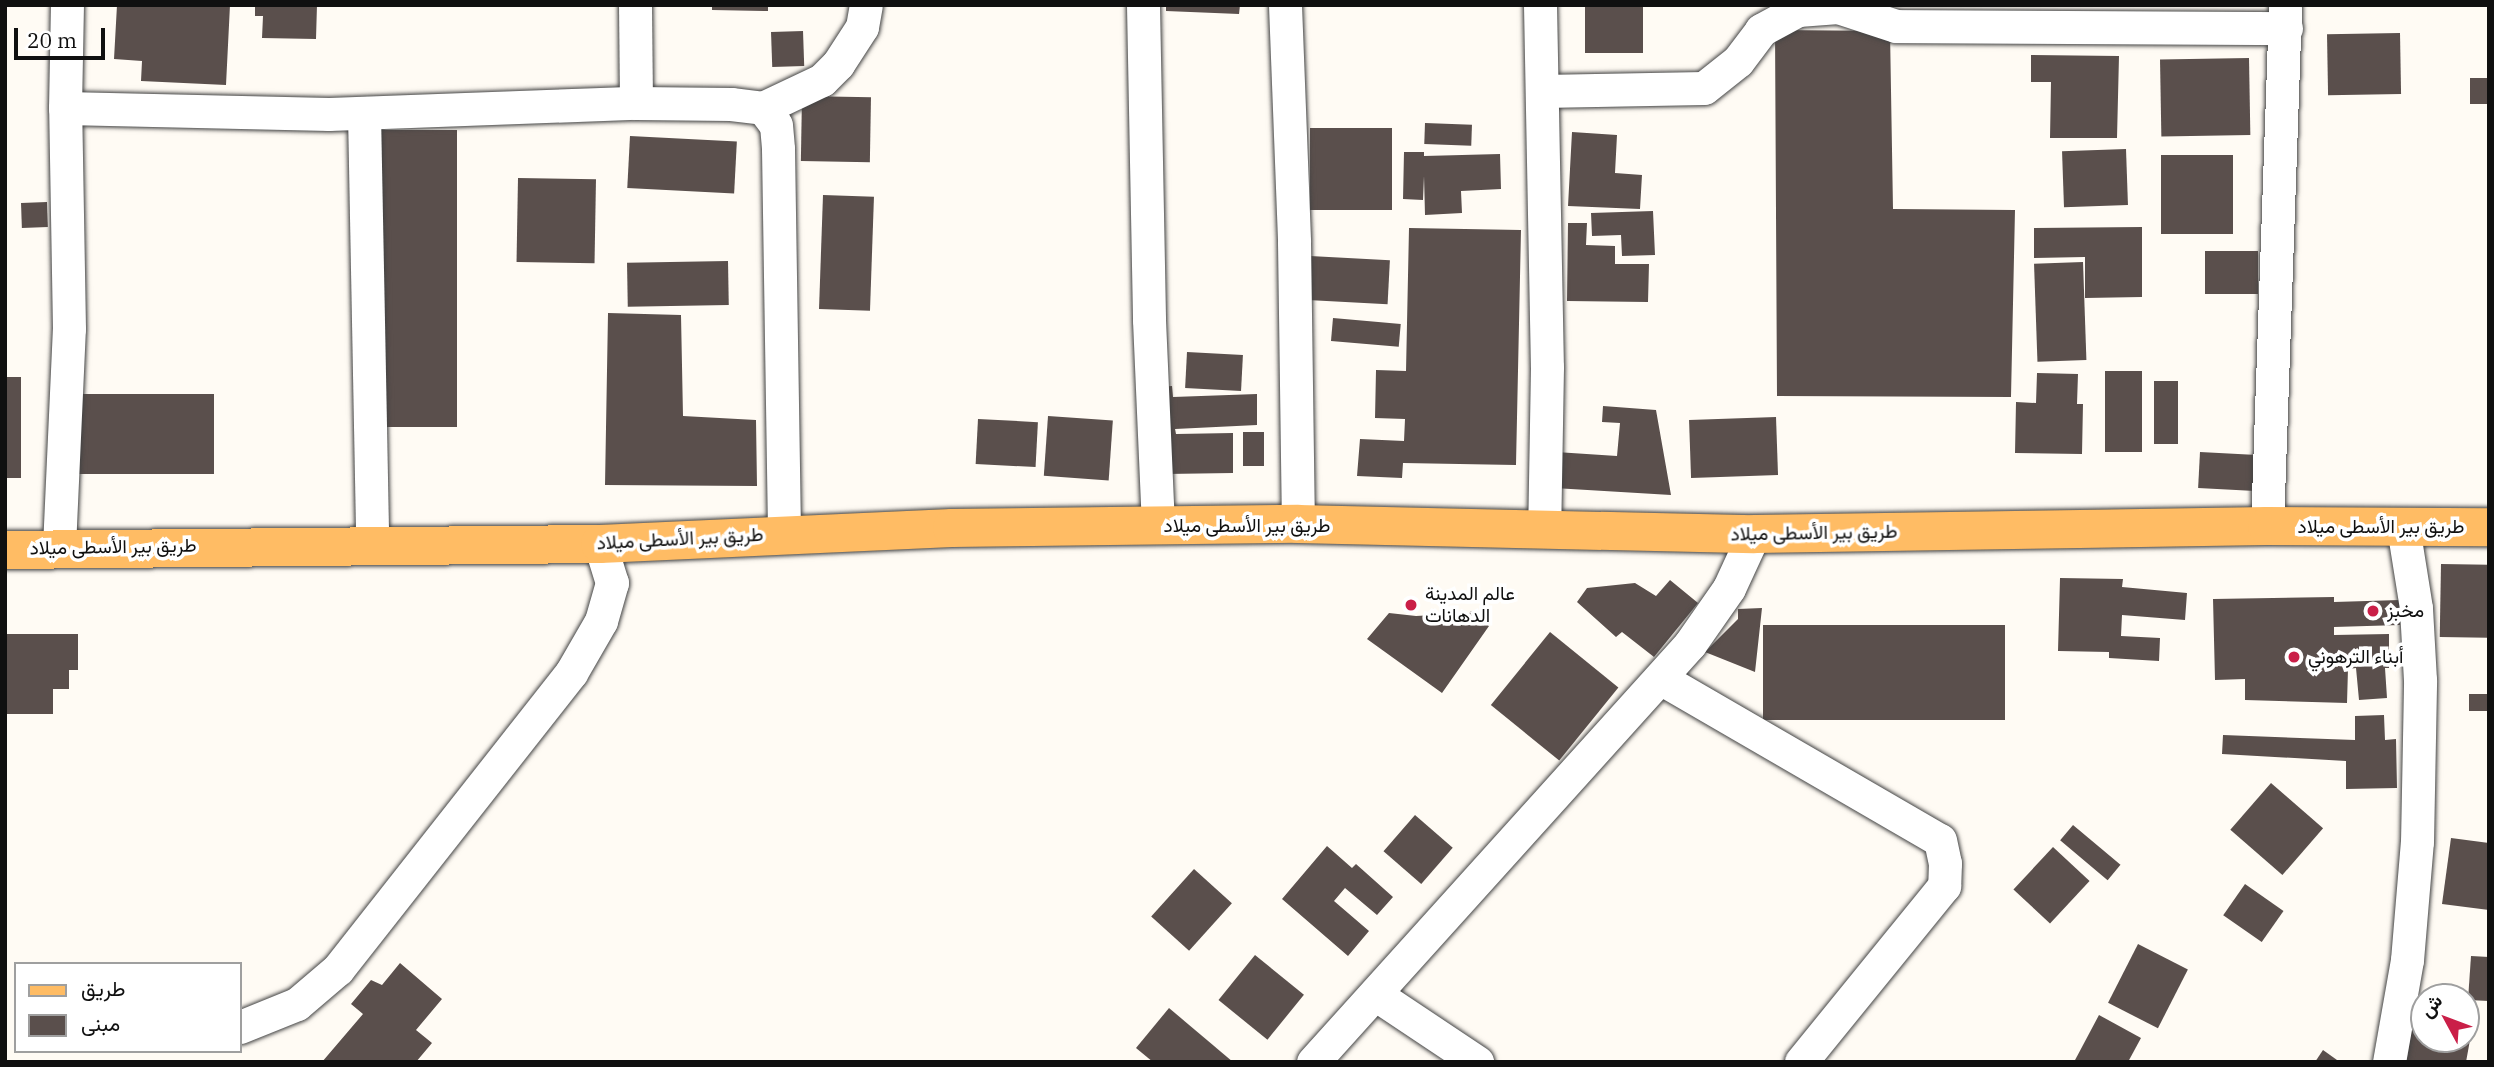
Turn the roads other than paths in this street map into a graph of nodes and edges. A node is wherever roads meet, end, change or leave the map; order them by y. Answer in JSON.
{"nodes":[{"id":1,"x":67,"y":5,"type":"edge"},
{"id":2,"x":635,"y":5,"type":"edge"},
{"id":3,"x":866,"y":5,"type":"edge"},
{"id":4,"x":1143,"y":5,"type":"edge"},
{"id":5,"x":1285,"y":5,"type":"edge"},
{"id":6,"x":1540,"y":5,"type":"edge"},
{"id":7,"x":2285,"y":17,"type":"edge"},
{"id":8,"x":1542,"y":90,"type":"junction"},
{"id":9,"x":636,"y":103,"type":"junction"},
{"id":10,"x":65,"y":108,"type":"junction"},
{"id":11,"x":763,"y":108,"type":"junction"},
{"id":12,"x":364,"y":113,"type":"junction"},
{"id":13,"x":1297,"y":524,"type":"junction"},
{"id":14,"x":2267,"y":526,"type":"junction"},
{"id":15,"x":1158,"y":527,"type":"junction"},
{"id":16,"x":2403,"y":527,"type":"junction"},
{"id":17,"x":2489,"y":527,"type":"edge"},
{"id":18,"x":1544,"y":531,"type":"junction"},
{"id":19,"x":1754,"y":534,"type":"junction"},
{"id":20,"x":784,"y":535,"type":"junction"},
{"id":21,"x":600,"y":544,"type":"junction"},
{"id":22,"x":372,"y":545,"type":"junction"},
{"id":23,"x":59,"y":547,"type":"junction"},
{"id":24,"x":5,"y":550,"type":"edge"},
{"id":25,"x":1660,"y":678,"type":"junction"},
{"id":26,"x":1375,"y":995,"type":"junction"},
{"id":27,"x":242,"y":1026,"type":"edge"},
{"id":28,"x":1314,"y":1062,"type":"edge"},
{"id":29,"x":1477,"y":1062,"type":"edge"},
{"id":30,"x":1801,"y":1062,"type":"edge"},
{"id":31,"x":2389,"y":1062,"type":"edge"}],
"edges":[{"from":1,"to":10,"type":"street"},
{"from":2,"to":9,"type":"street"},
{"from":3,"to":11,"type":"street"},
{"from":4,"to":15,"type":"street"},
{"from":5,"to":13,"type":"street"},
{"from":6,"to":8,"type":"street"},
{"from":7,"to":8,"type":"street"},
{"from":7,"to":14,"type":"street"},
{"from":8,"to":18,"type":"street"},
{"from":9,"to":11,"type":"street"},
{"from":9,"to":12,"type":"street"},
{"from":10,"to":12,"type":"street"},
{"from":10,"to":23,"type":"street"},
{"from":11,"to":20,"type":"street"},
{"from":12,"to":22,"type":"street"},
{"from":13,"to":15,"type":"main road","name":"طريق بير الأسطى ميلاد"},
{"from":13,"to":18,"type":"main road","name":"طريق بير الأسطى ميلاد"},
{"from":14,"to":16,"type":"main road","name":"طريق بير الأسطى ميلاد"},
{"from":14,"to":19,"type":"main road","name":"طريق بير الأسطى ميلاد"},
{"from":15,"to":20,"type":"main road","name":"طريق بير الأسطى ميلاد"},
{"from":16,"to":17,"type":"main road","name":"طريق بير الأسطى ميلاد"},
{"from":16,"to":31,"type":"street"},
{"from":18,"to":19,"type":"main road","name":"طريق بير الأسطى ميلاد"},
{"from":19,"to":25,"type":"street"},
{"from":20,"to":21,"type":"main road","name":"طريق بير الأسطى ميلاد"},
{"from":21,"to":22,"type":"main road","name":"طريق بير الأسطى ميلاد"},
{"from":21,"to":27,"type":"street"},
{"from":22,"to":23,"type":"main road","name":"طريق بير الأسطى ميلاد"},
{"from":23,"to":24,"type":"main road","name":"طريق بير الأسطى ميلاد"},
{"from":25,"to":26,"type":"street"},
{"from":25,"to":30,"type":"street"},
{"from":26,"to":28,"type":"street"},
{"from":26,"to":29,"type":"street"}]}
